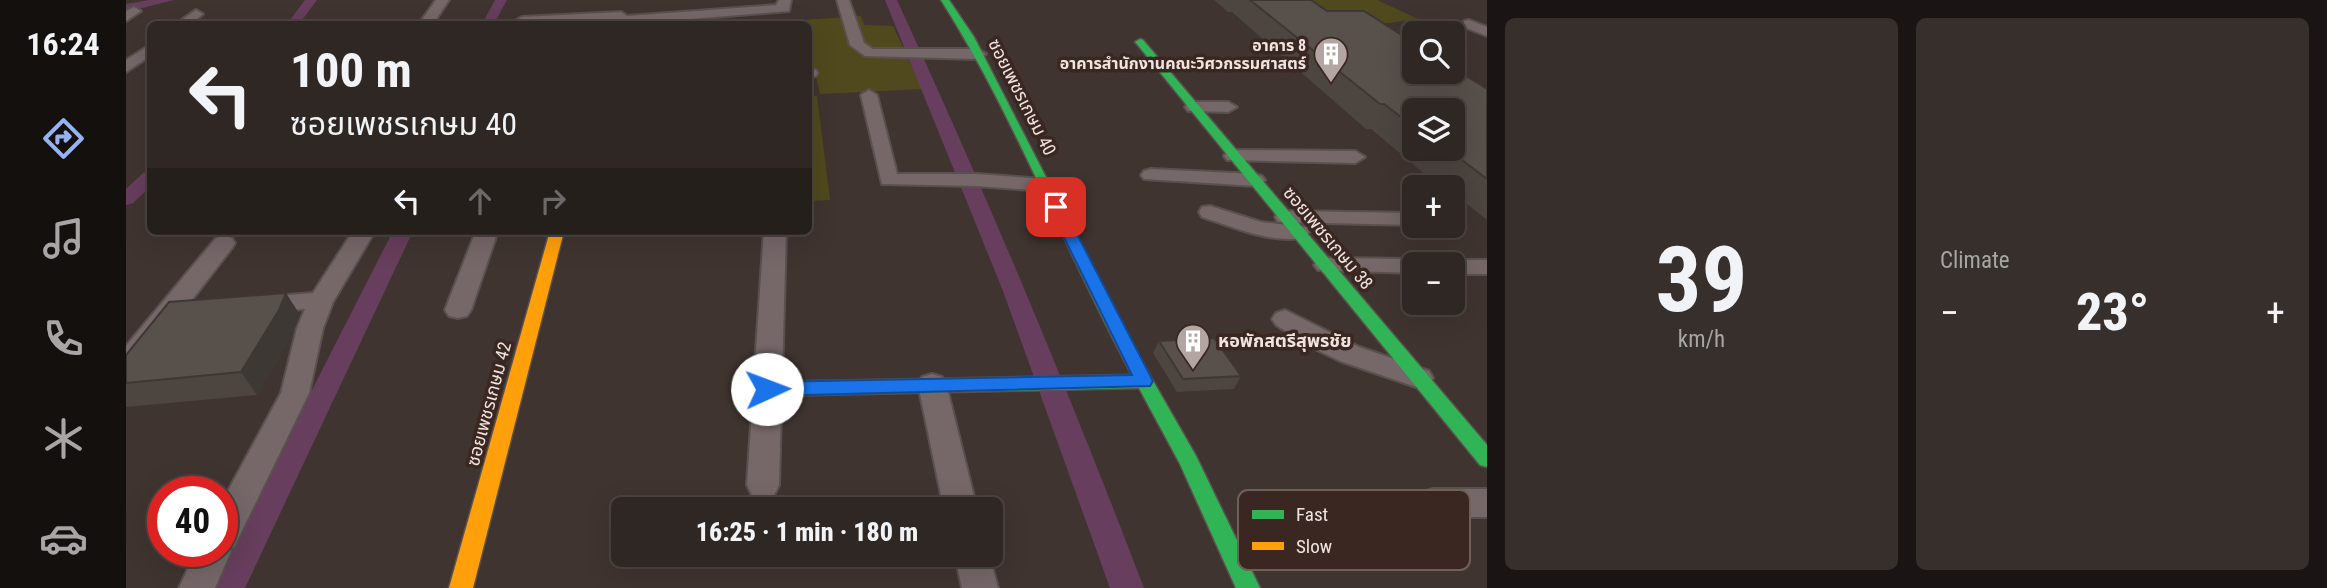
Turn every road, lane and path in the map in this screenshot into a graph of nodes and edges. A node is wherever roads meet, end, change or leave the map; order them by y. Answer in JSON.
{"nodes":[{"id":1,"x":443,"y":0,"type":"edge"},
{"id":2,"x":624,"y":0,"type":"edge"},
{"id":3,"x":785,"y":0,"type":"edge"},
{"id":4,"x":843,"y":0,"type":"edge"},
{"id":5,"x":945,"y":0,"type":"edge"},
{"id":6,"x":196,"y":14,"type":"dead end"},
{"id":7,"x":522,"y":20,"type":"dead end"},
{"id":8,"x":187,"y":21,"type":"edge"},
{"id":9,"x":428,"y":21,"type":"edge"},
{"id":10,"x":621,"y":21,"type":"edge"},
{"id":11,"x":1469,"y":23,"type":"dead end"},
{"id":12,"x":1487,"y":32,"type":"edge"},
{"id":13,"x":1140,"y":42,"type":"dead end"},
{"id":14,"x":147,"y":51,"type":"edge"},
{"id":15,"x":978,"y":54,"type":"junction"},
{"id":16,"x":126,"y":68,"type":"edge"},
{"id":17,"x":869,"y":95,"type":"dead end"},
{"id":18,"x":1194,"y":107,"type":"junction"},
{"id":19,"x":1228,"y":107,"type":"dead end"},
{"id":20,"x":1234,"y":156,"type":"junction"},
{"id":21,"x":1355,"y":157,"type":"dead end"},
{"id":22,"x":1152,"y":175,"type":"dead end"},
{"id":23,"x":1255,"y":180,"type":"junction"},
{"id":24,"x":1045,"y":185,"type":"junction"},
{"id":25,"x":1210,"y":212,"type":"dead end"},
{"id":26,"x":1402,"y":219,"type":"edge"},
{"id":27,"x":1292,"y":224,"type":"junction"},
{"id":28,"x":362,"y":235,"type":"edge"},
{"id":29,"x":486,"y":235,"type":"edge"},
{"id":30,"x":555,"y":235,"type":"edge"},
{"id":31,"x":775,"y":235,"type":"edge"},
{"id":32,"x":224,"y":243,"type":"dead end"},
{"id":33,"x":1326,"y":265,"type":"junction"},
{"id":34,"x":1402,"y":266,"type":"edge"},
{"id":35,"x":1465,"y":267,"type":"edge"},
{"id":36,"x":1487,"y":267,"type":"edge"},
{"id":37,"x":322,"y":300,"type":"junction"},
{"id":38,"x":241,"y":305,"type":"edge"},
{"id":39,"x":200,"y":308,"type":"edge"},
{"id":40,"x":173,"y":310,"type":"junction"},
{"id":41,"x":458,"y":310,"type":"dead end"},
{"id":42,"x":1285,"y":319,"type":"dead end"},
{"id":43,"x":126,"y":365,"type":"edge"},
{"id":44,"x":1420,"y":379,"type":"junction"},
{"id":45,"x":1144,"y":381,"type":"junction"},
{"id":46,"x":932,"y":384,"type":"junction"},
{"id":47,"x":767,"y":389,"type":"junction"},
{"id":48,"x":1487,"y":459,"type":"edge"},
{"id":49,"x":763,"y":485,"type":"dead end"},
{"id":50,"x":958,"y":497,"type":"edge"},
{"id":51,"x":238,"y":505,"type":"edge"},
{"id":52,"x":207,"y":567,"type":"edge"},
{"id":53,"x":975,"y":567,"type":"edge"},
{"id":54,"x":1238,"y":567,"type":"edge"},
{"id":55,"x":1240,"y":570,"type":"edge"},
{"id":56,"x":197,"y":588,"type":"edge"},
{"id":57,"x":461,"y":588,"type":"edge"},
{"id":58,"x":979,"y":588,"type":"edge"},
{"id":59,"x":1248,"y":588,"type":"edge"}],
"edges":[{"from":1,"to":9,"type":"street"},
{"from":2,"to":10,"type":"street"},
{"from":3,"to":10,"type":"street"},
{"from":4,"to":15,"type":"street"},
{"from":5,"to":15,"type":"street","name":"ซอยเพชรเกษม 40"},
{"from":6,"to":8,"type":"street"},
{"from":7,"to":10,"type":"street"},
{"from":11,"to":12,"type":"street"},
{"from":13,"to":18,"type":"street","name":"ซอยเพชรเกษม 38"},
{"from":14,"to":16,"type":"street"},
{"from":15,"to":24,"type":"street","name":"ซอยเพชรเกษม 40"},
{"from":17,"to":24,"type":"street"},
{"from":18,"to":19,"type":"street"},
{"from":18,"to":20,"type":"street","name":"ซอยเพชรเกษม 38"},
{"from":20,"to":21,"type":"street"},
{"from":20,"to":23,"type":"street","name":"ซอยเพชรเกษม 38"},
{"from":22,"to":23,"type":"street"},
{"from":23,"to":27,"type":"street","name":"ซอยเพชรเกษม 38"},
{"from":24,"to":45,"type":"street","name":"ซอยเพชรเกษม 40"},
{"from":25,"to":27,"type":"street"},
{"from":26,"to":27,"type":"street"},
{"from":27,"to":33,"type":"street","name":"ซอยเพชรเกษม 38"},
{"from":28,"to":37,"type":"street"},
{"from":29,"to":41,"type":"street"},
{"from":30,"to":57,"type":"street","name":"ซอยเพชรเกษม 42"},
{"from":31,"to":47,"type":"street"},
{"from":32,"to":40,"type":"street"},
{"from":33,"to":34,"type":"street"},
{"from":33,"to":44,"type":"street","name":"ซอยเพชรเกษม 38"},
{"from":35,"to":36,"type":"street"},
{"from":37,"to":38,"type":"street"},
{"from":37,"to":51,"type":"street"},
{"from":39,"to":40,"type":"street"},
{"from":40,"to":43,"type":"street"},
{"from":42,"to":44,"type":"street"},
{"from":44,"to":48,"type":"street","name":"ซอยเพชรเกษม 38"},
{"from":45,"to":46,"type":"street"},
{"from":45,"to":54,"type":"street","name":"ซอยเพชรเกษม 40"},
{"from":46,"to":47,"type":"street"},
{"from":46,"to":50,"type":"street"},
{"from":47,"to":49,"type":"street"},
{"from":52,"to":56,"type":"street"},
{"from":53,"to":58,"type":"street"},
{"from":55,"to":59,"type":"street","name":"ซอยเพชรเกษม 40"}]}
